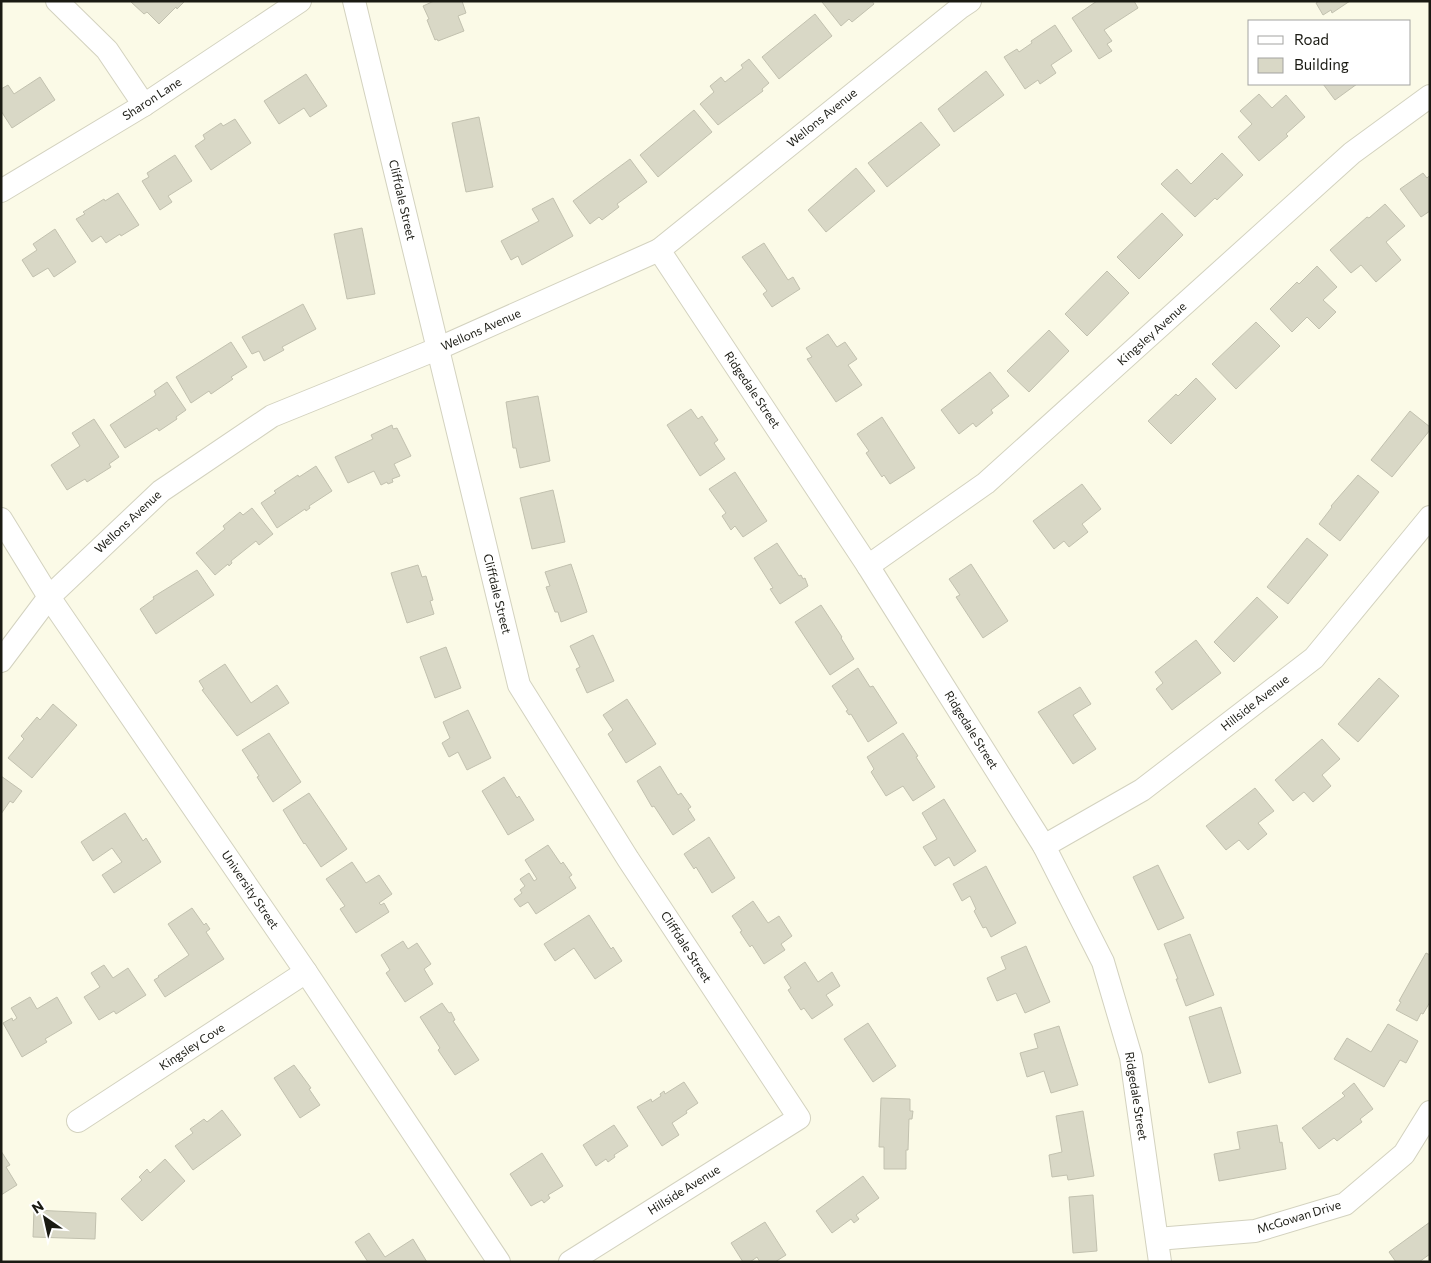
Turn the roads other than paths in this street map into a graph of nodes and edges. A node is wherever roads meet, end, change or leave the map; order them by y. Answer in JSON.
{"nodes":[{"id":1,"x":57,"y":1,"type":"edge"},
{"id":2,"x":300,"y":1,"type":"edge"},
{"id":3,"x":354,"y":1,"type":"edge"},
{"id":4,"x":970,"y":1,"type":"edge"},
{"id":5,"x":1430,"y":96,"type":"edge"},
{"id":6,"x":144,"y":105,"type":"junction"},
{"id":7,"x":1,"y":191,"type":"edge"},
{"id":8,"x":659,"y":250,"type":"junction"},
{"id":9,"x":437,"y":349,"type":"junction"},
{"id":10,"x":1430,"y":517,"type":"edge"},
{"id":11,"x":1,"y":519,"type":"edge"},
{"id":12,"x":868,"y":566,"type":"junction"},
{"id":13,"x":50,"y":597,"type":"junction"},
{"id":14,"x":1,"y":661,"type":"edge"},
{"id":15,"x":1044,"y":846,"type":"junction"},
{"id":16,"x":306,"y":972,"type":"junction"},
{"id":17,"x":1430,"y":1112,"type":"edge"},
{"id":18,"x":798,"y":1118,"type":"joint"},
{"id":19,"x":78,"y":1121,"type":"dead end"},
{"id":20,"x":1157,"y":1238,"type":"junction"},
{"id":21,"x":500,"y":1262,"type":"edge"},
{"id":22,"x":570,"y":1262,"type":"edge"},
{"id":23,"x":1160,"y":1262,"type":"edge"}],
"edges":[{"from":1,"to":6,"type":"street"},
{"from":2,"to":6,"type":"street","name":"Sharon Lane"},
{"from":3,"to":9,"type":"street","name":"Cliffdale Street"},
{"from":4,"to":8,"type":"street","name":"Wellons Avenue"},
{"from":5,"to":12,"type":"street","name":"Kingsley Avenue"},
{"from":6,"to":7,"type":"street","name":"Sharon Lane"},
{"from":8,"to":9,"type":"street","name":"Wellons Avenue"},
{"from":8,"to":12,"type":"street","name":"Ridgedale Street"},
{"from":9,"to":13,"type":"street","name":"Wellons Avenue"},
{"from":9,"to":18,"type":"street","name":"Cliffdale Street"},
{"from":10,"to":15,"type":"street","name":"Hillside Avenue"},
{"from":11,"to":13,"type":"street","name":"University Street"},
{"from":12,"to":15,"type":"street","name":"Ridgedale Street"},
{"from":13,"to":14,"type":"street","name":"Wellons Avenue"},
{"from":13,"to":16,"type":"street","name":"University Street"},
{"from":15,"to":20,"type":"street","name":"Ridgedale Street"},
{"from":16,"to":19,"type":"street","name":"Kingsley Cove"},
{"from":16,"to":21,"type":"street","name":"University Street"},
{"from":17,"to":20,"type":"street","name":"McGowan Drive"},
{"from":18,"to":22,"type":"street","name":"Hillside Avenue"},
{"from":20,"to":23,"type":"street","name":"Ridgedale Street"}]}
